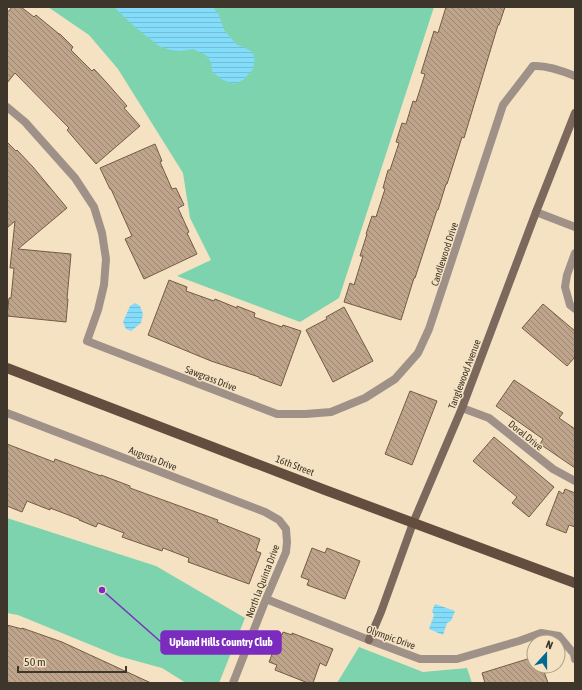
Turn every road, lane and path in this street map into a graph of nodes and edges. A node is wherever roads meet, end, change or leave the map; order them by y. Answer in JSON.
{"nodes":[{"id":1,"x":575,"y":76,"type":"edge"},
{"id":2,"x":7,"y":107,"type":"edge"},
{"id":3,"x":575,"y":113,"type":"edge"},
{"id":4,"x":536,"y":212,"type":"junction"},
{"id":5,"x":575,"y":227,"type":"edge"},
{"id":6,"x":575,"y":253,"type":"edge"},
{"id":7,"x":575,"y":309,"type":"edge"},
{"id":8,"x":7,"y":368,"type":"edge"},
{"id":9,"x":462,"y":408,"type":"junction"},
{"id":10,"x":331,"y":412,"type":"joint"},
{"id":11,"x":7,"y":413,"type":"edge"},
{"id":12,"x":575,"y":481,"type":"edge"},
{"id":13,"x":413,"y":523,"type":"junction"},
{"id":14,"x":286,"y":530,"type":"joint"},
{"id":15,"x":575,"y":583,"type":"edge"},
{"id":16,"x":266,"y":599,"type":"junction"},
{"id":17,"x":369,"y":640,"type":"junction"},
{"id":18,"x":575,"y":659,"type":"edge"},
{"id":19,"x":233,"y":683,"type":"edge"}],
"edges":[{"from":1,"to":10,"type":"street","name":"Candlewood Drive"},
{"from":2,"to":10,"type":"street","name":"Sawgrass Drive"},
{"from":3,"to":4,"type":"street","name":"Tanglewood Avenue"},
{"from":4,"to":5,"type":"street"},
{"from":4,"to":9,"type":"street","name":"Tanglewood Avenue"},
{"from":6,"to":7,"type":"street"},
{"from":8,"to":13,"type":"main road","name":"16th Street"},
{"from":9,"to":12,"type":"street","name":"Doral Drive"},
{"from":9,"to":13,"type":"street","name":"Tanglewood Avenue"},
{"from":11,"to":14,"type":"street","name":"Augusta Drive"},
{"from":13,"to":15,"type":"main road","name":"16th Street"},
{"from":13,"to":17,"type":"street","name":"Tanglewood Avenue"},
{"from":14,"to":16,"type":"street","name":"North la Quinta Drive"},
{"from":16,"to":17,"type":"street","name":"Olympic Drive"},
{"from":16,"to":19,"type":"street","name":"North la Quinta Drive"},
{"from":17,"to":18,"type":"street","name":"Olympic Drive"}]}
